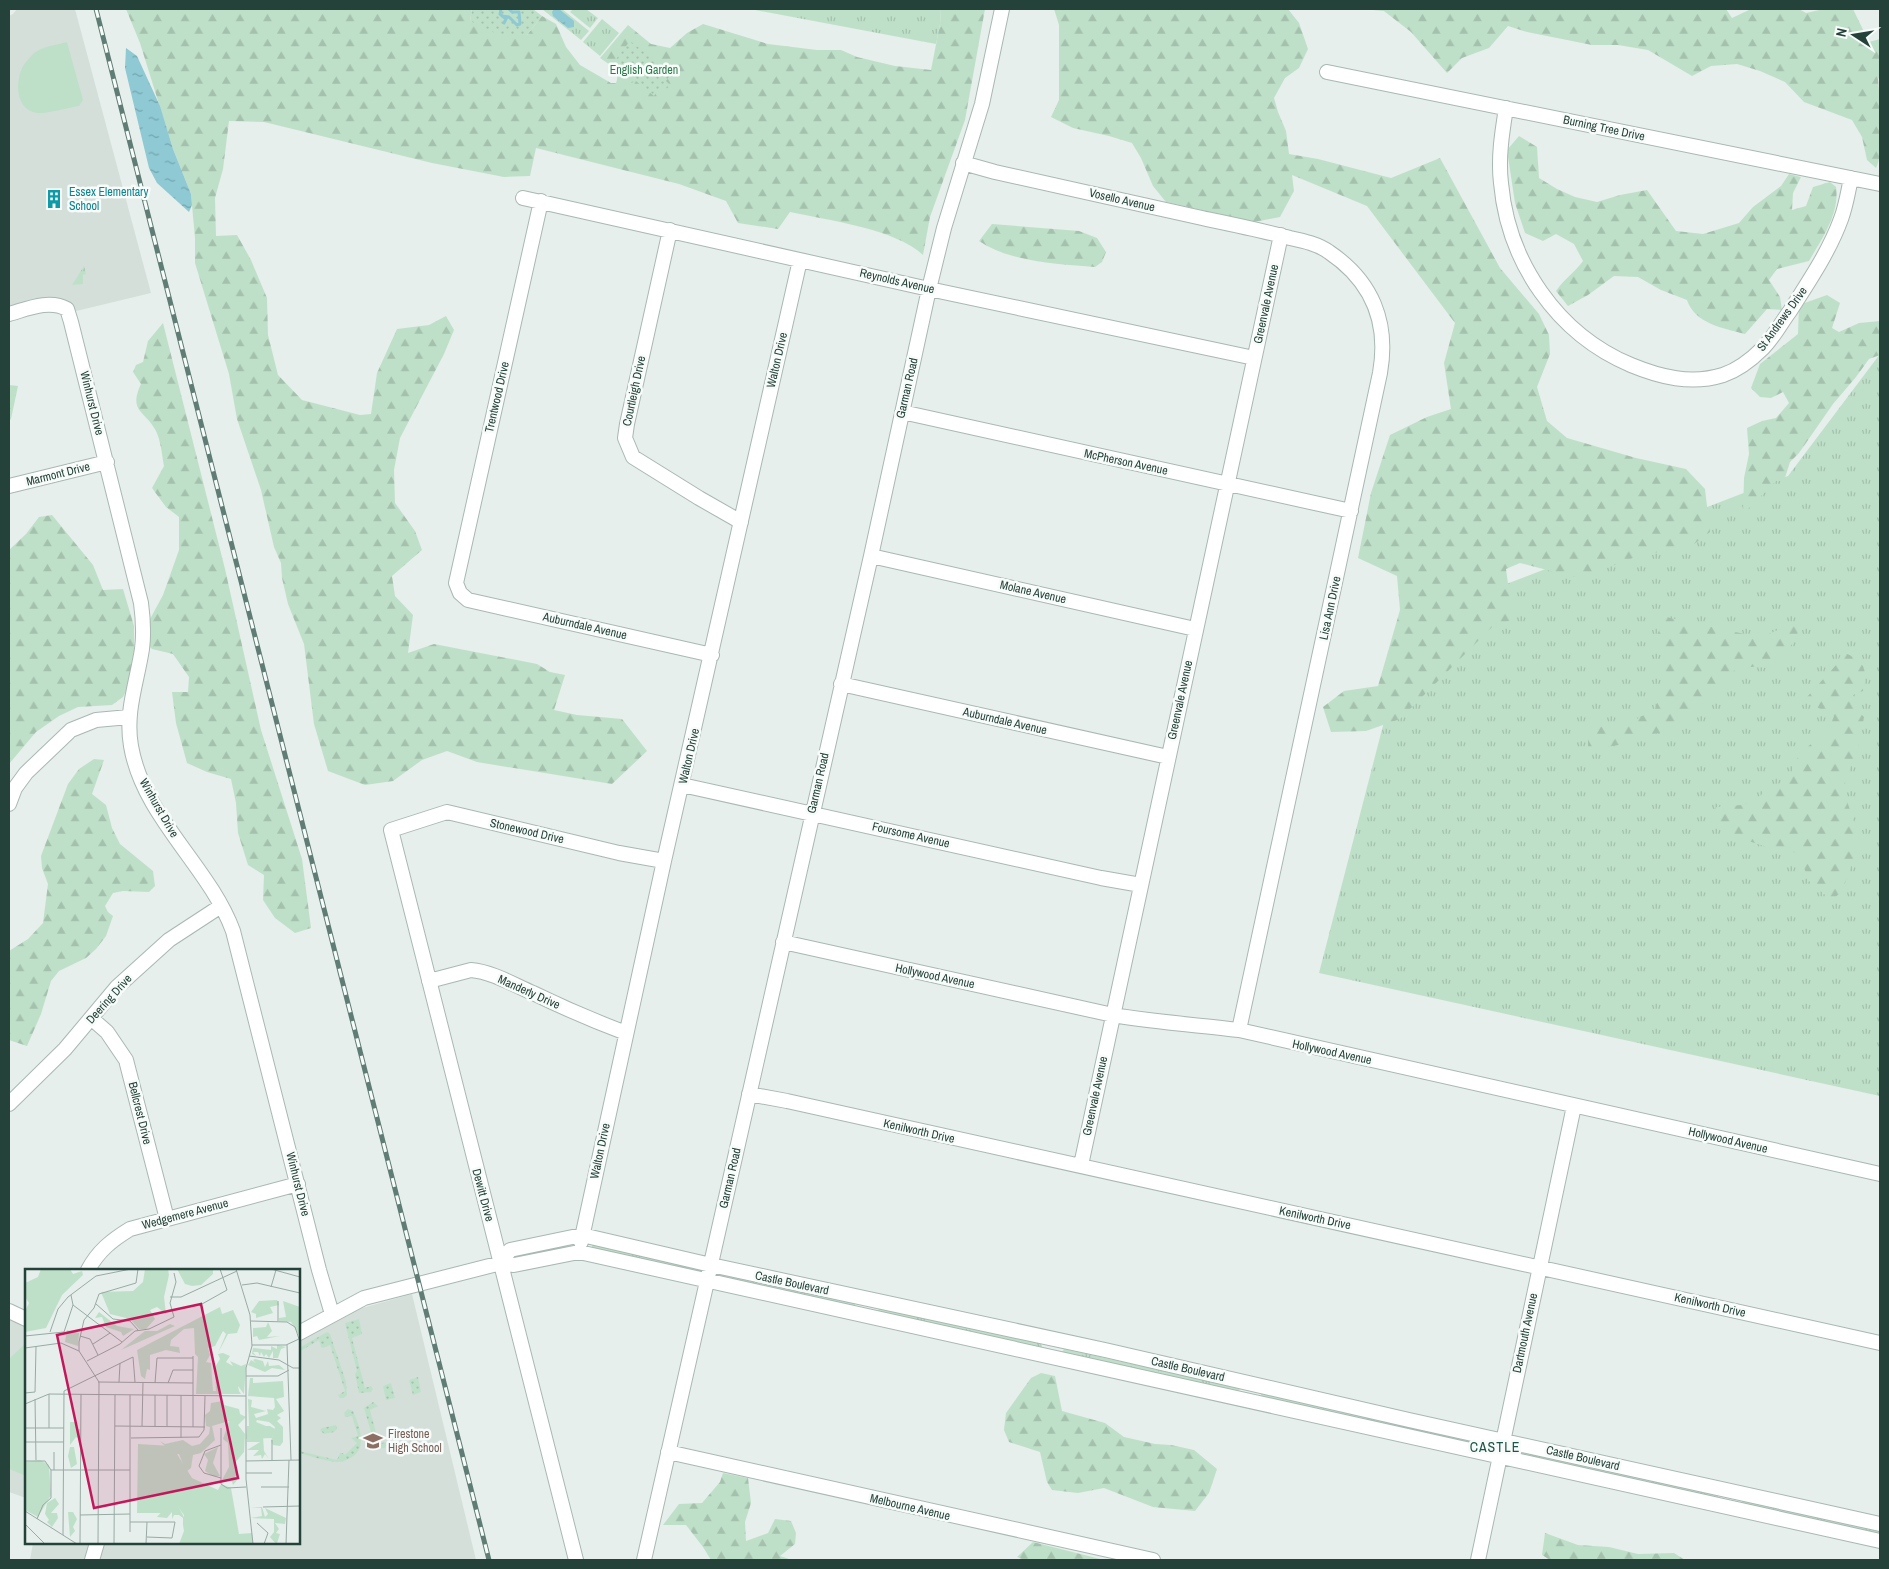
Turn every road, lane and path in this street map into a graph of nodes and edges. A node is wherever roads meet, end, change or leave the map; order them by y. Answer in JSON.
{"nodes":[{"id":1,"x":1002,"y":9,"type":"edge"},
{"id":2,"x":1327,"y":72,"type":"dead end"},
{"id":3,"x":1506,"y":108,"type":"junction"},
{"id":4,"x":963,"y":163,"type":"junction"},
{"id":5,"x":1851,"y":178,"type":"junction"},
{"id":6,"x":1880,"y":184,"type":"edge"},
{"id":7,"x":523,"y":198,"type":"dead end"},
{"id":8,"x":541,"y":201,"type":"junction"},
{"id":9,"x":670,"y":230,"type":"junction"},
{"id":10,"x":1281,"y":235,"type":"junction"},
{"id":11,"x":800,"y":260,"type":"junction"},
{"id":12,"x":928,"y":289,"type":"junction"},
{"id":13,"x":9,"y":314,"type":"edge"},
{"id":14,"x":1254,"y":358,"type":"junction"},
{"id":15,"x":902,"y":412,"type":"junction"},
{"id":16,"x":106,"y":462,"type":"junction"},
{"id":17,"x":1228,"y":484,"type":"junction"},
{"id":18,"x":9,"y":486,"type":"edge"},
{"id":19,"x":1350,"y":511,"type":"junction"},
{"id":20,"x":741,"y":522,"type":"junction"},
{"id":21,"x":871,"y":556,"type":"junction"},
{"id":22,"x":460,"y":593,"type":"joint"},
{"id":23,"x":1195,"y":629,"type":"junction"},
{"id":24,"x":712,"y":655,"type":"junction"},
{"id":25,"x":841,"y":684,"type":"junction"},
{"id":26,"x":129,"y":717,"type":"junction"},
{"id":27,"x":1168,"y":757,"type":"junction"},
{"id":28,"x":682,"y":785,"type":"junction"},
{"id":29,"x":9,"y":804,"type":"edge"},
{"id":30,"x":811,"y":813,"type":"junction"},
{"id":31,"x":391,"y":830,"type":"joint"},
{"id":32,"x":664,"y":861,"type":"junction"},
{"id":33,"x":1141,"y":885,"type":"junction"},
{"id":34,"x":221,"y":906,"type":"junction"},
{"id":35,"x":783,"y":942,"type":"junction"},
{"id":36,"x":429,"y":980,"type":"junction"},
{"id":37,"x":1113,"y":1015,"type":"junction"},
{"id":38,"x":92,"y":1018,"type":"junction"},
{"id":39,"x":1239,"y":1030,"type":"junction"},
{"id":40,"x":626,"y":1033,"type":"junction"},
{"id":41,"x":749,"y":1094,"type":"junction"},
{"id":42,"x":9,"y":1104,"type":"edge"},
{"id":43,"x":1574,"y":1106,"type":"junction"},
{"id":44,"x":1080,"y":1165,"type":"junction"},
{"id":45,"x":1880,"y":1174,"type":"edge"},
{"id":46,"x":298,"y":1184,"type":"junction"},
{"id":47,"x":167,"y":1219,"type":"junction"},
{"id":48,"x":582,"y":1235,"type":"junction"},
{"id":49,"x":579,"y":1252,"type":"junction"},
{"id":50,"x":501,"y":1262,"type":"junction"},
{"id":51,"x":711,"y":1265,"type":"junction"},
{"id":52,"x":1538,"y":1268,"type":"junction"},
{"id":53,"x":89,"y":1269,"type":"edge"},
{"id":54,"x":708,"y":1280,"type":"junction"},
{"id":55,"x":864,"y":1298,"type":"junction"},
{"id":56,"x":9,"y":1311,"type":"edge"},
{"id":57,"x":332,"y":1314,"type":"junction"},
{"id":58,"x":861,"y":1314,"type":"junction"},
{"id":59,"x":25,"y":1319,"type":"edge"},
{"id":60,"x":300,"y":1333,"type":"edge"},
{"id":61,"x":1053,"y":1339,"type":"junction"},
{"id":62,"x":1880,"y":1343,"type":"edge"},
{"id":63,"x":1049,"y":1357,"type":"junction"},
{"id":64,"x":1249,"y":1384,"type":"junction"},
{"id":65,"x":1246,"y":1399,"type":"junction"},
{"id":66,"x":1503,"y":1440,"type":"junction"},
{"id":67,"x":668,"y":1452,"type":"junction"},
{"id":68,"x":1500,"y":1456,"type":"junction"},
{"id":69,"x":1730,"y":1491,"type":"junction"},
{"id":70,"x":1727,"y":1506,"type":"junction"},
{"id":71,"x":1880,"y":1524,"type":"edge"},
{"id":72,"x":1880,"y":1540,"type":"edge"},
{"id":73,"x":97,"y":1544,"type":"edge"},
{"id":74,"x":92,"y":1560,"type":"edge"},
{"id":75,"x":576,"y":1560,"type":"edge"},
{"id":76,"x":644,"y":1560,"type":"edge"},
{"id":77,"x":1153,"y":1560,"type":"edge"},
{"id":78,"x":1478,"y":1560,"type":"edge"}],
"edges":[{"from":1,"to":4,"type":"street","name":"Garman Road"},
{"from":2,"to":3,"type":"street","name":"Burning Tree Drive"},
{"from":3,"to":5,"type":"street","name":"Burning Tree Drive"},
{"from":3,"to":5,"type":"street","name":"St Andrews Drive"},
{"from":4,"to":10,"type":"street","name":"Vosello Avenue"},
{"from":4,"to":12,"type":"street","name":"Garman Road"},
{"from":5,"to":6,"type":"street","name":"Burning Tree Drive"},
{"from":7,"to":8,"type":"street","name":"Reynolds Avenue"},
{"from":8,"to":9,"type":"street","name":"Reynolds Avenue"},
{"from":8,"to":22,"type":"street","name":"Trentwood Drive"},
{"from":9,"to":11,"type":"street","name":"Reynolds Avenue"},
{"from":9,"to":20,"type":"street","name":"Courtleigh Drive"},
{"from":10,"to":14,"type":"street","name":"Greenvale Avenue"},
{"from":10,"to":19,"type":"street","name":"Lisa Ann Drive"},
{"from":11,"to":12,"type":"street","name":"Reynolds Avenue"},
{"from":11,"to":20,"type":"street","name":"Walton Drive"},
{"from":12,"to":14,"type":"street","name":"Reynolds Avenue"},
{"from":12,"to":15,"type":"street","name":"Garman Road"},
{"from":13,"to":16,"type":"street","name":"Winhurst Drive"},
{"from":14,"to":17,"type":"street","name":"Greenvale Avenue"},
{"from":15,"to":17,"type":"street","name":"McPherson Avenue"},
{"from":15,"to":21,"type":"street","name":"Garman Road"},
{"from":16,"to":18,"type":"street","name":"Marmont Drive"},
{"from":16,"to":26,"type":"street","name":"Winhurst Drive"},
{"from":17,"to":19,"type":"street","name":"McPherson Avenue"},
{"from":17,"to":23,"type":"street","name":"Greenvale Avenue"},
{"from":19,"to":39,"type":"street","name":"Lisa Ann Drive"},
{"from":20,"to":24,"type":"street","name":"Walton Drive"},
{"from":21,"to":23,"type":"street","name":"Molane Avenue"},
{"from":21,"to":25,"type":"street","name":"Garman Road"},
{"from":22,"to":24,"type":"street","name":"Auburndale Avenue"},
{"from":23,"to":27,"type":"street","name":"Greenvale Avenue"},
{"from":24,"to":28,"type":"street","name":"Walton Drive"},
{"from":25,"to":27,"type":"street","name":"Auburndale Avenue"},
{"from":25,"to":30,"type":"street","name":"Garman Road"},
{"from":26,"to":29,"type":"street"},
{"from":26,"to":34,"type":"street","name":"Winhurst Drive"},
{"from":27,"to":33,"type":"street","name":"Greenvale Avenue"},
{"from":28,"to":30,"type":"street","name":"Foursome Avenue"},
{"from":28,"to":32,"type":"street","name":"Walton Drive"},
{"from":30,"to":33,"type":"street","name":"Foursome Avenue"},
{"from":30,"to":35,"type":"street","name":"Garman Road"},
{"from":31,"to":32,"type":"street","name":"Stonewood Drive"},
{"from":31,"to":36,"type":"street","name":"Dewitt Drive"},
{"from":32,"to":40,"type":"street","name":"Walton Drive"},
{"from":33,"to":37,"type":"street","name":"Greenvale Avenue"},
{"from":34,"to":38,"type":"street","name":"Deering Drive"},
{"from":34,"to":46,"type":"street","name":"Winhurst Drive"},
{"from":35,"to":37,"type":"street","name":"Hollywood Avenue"},
{"from":35,"to":41,"type":"street","name":"Garman Road"},
{"from":36,"to":40,"type":"street","name":"Manderly Drive"},
{"from":36,"to":50,"type":"street","name":"Dewitt Drive"},
{"from":37,"to":39,"type":"street","name":"Hollywood Avenue"},
{"from":37,"to":44,"type":"street","name":"Greenvale Avenue"},
{"from":38,"to":42,"type":"street","name":"Deering Drive"},
{"from":38,"to":47,"type":"street","name":"Bellcrest Drive"},
{"from":39,"to":43,"type":"street","name":"Hollywood Avenue"},
{"from":40,"to":48,"type":"street","name":"Walton Drive"},
{"from":41,"to":44,"type":"street","name":"Kenilworth Drive"},
{"from":41,"to":51,"type":"street","name":"Garman Road"},
{"from":43,"to":45,"type":"street","name":"Hollywood Avenue"},
{"from":43,"to":52,"type":"street","name":"Dartmouth Avenue"},
{"from":44,"to":52,"type":"street","name":"Kenilworth Drive"},
{"from":46,"to":47,"type":"street","name":"Wedgemere Avenue"},
{"from":46,"to":57,"type":"street","name":"Winhurst Drive"},
{"from":47,"to":53,"type":"street","name":"Wedgemere Avenue"},
{"from":48,"to":49,"type":"street","name":"Walton Drive"},
{"from":48,"to":50,"type":"street","name":"Castle Boulevard"},
{"from":48,"to":51,"type":"street","name":"Castle Boulevard"},
{"from":49,"to":50,"type":"street","name":"Castle Boulevard"},
{"from":49,"to":54,"type":"street","name":"Castle Boulevard"},
{"from":50,"to":57,"type":"street","name":"Castle Boulevard"},
{"from":50,"to":75,"type":"street","name":"Dewitt Drive"},
{"from":51,"to":54,"type":"street","name":"Garman Road"},
{"from":51,"to":55,"type":"street","name":"Castle Boulevard"},
{"from":52,"to":62,"type":"street","name":"Kenilworth Drive"},
{"from":52,"to":66,"type":"street","name":"Dartmouth Avenue"},
{"from":54,"to":58,"type":"street","name":"Castle Boulevard"},
{"from":54,"to":67,"type":"street","name":"Garman Road"},
{"from":55,"to":58,"type":"street"},
{"from":55,"to":61,"type":"street","name":"Castle Boulevard"},
{"from":56,"to":59,"type":"street"},
{"from":57,"to":60,"type":"street","name":"Castle Boulevard"},
{"from":58,"to":63,"type":"street","name":"Castle Boulevard"},
{"from":61,"to":63,"type":"street"},
{"from":61,"to":64,"type":"street","name":"Castle Boulevard"},
{"from":63,"to":65,"type":"street","name":"Castle Boulevard"},
{"from":64,"to":65,"type":"street"},
{"from":64,"to":66,"type":"street","name":"Castle Boulevard"},
{"from":65,"to":68,"type":"street","name":"Castle Boulevard"},
{"from":66,"to":68,"type":"street","name":"Dartmouth Avenue"},
{"from":66,"to":69,"type":"street","name":"Castle Boulevard"},
{"from":67,"to":76,"type":"street","name":"Garman Road"},
{"from":67,"to":77,"type":"street","name":"Melbourne Avenue"},
{"from":68,"to":70,"type":"street","name":"Castle Boulevard"},
{"from":68,"to":78,"type":"street","name":"Dartmouth Avenue"},
{"from":69,"to":70,"type":"street"},
{"from":69,"to":71,"type":"street","name":"Castle Boulevard"},
{"from":70,"to":72,"type":"street","name":"Castle Boulevard"},
{"from":73,"to":74,"type":"street"}]}
